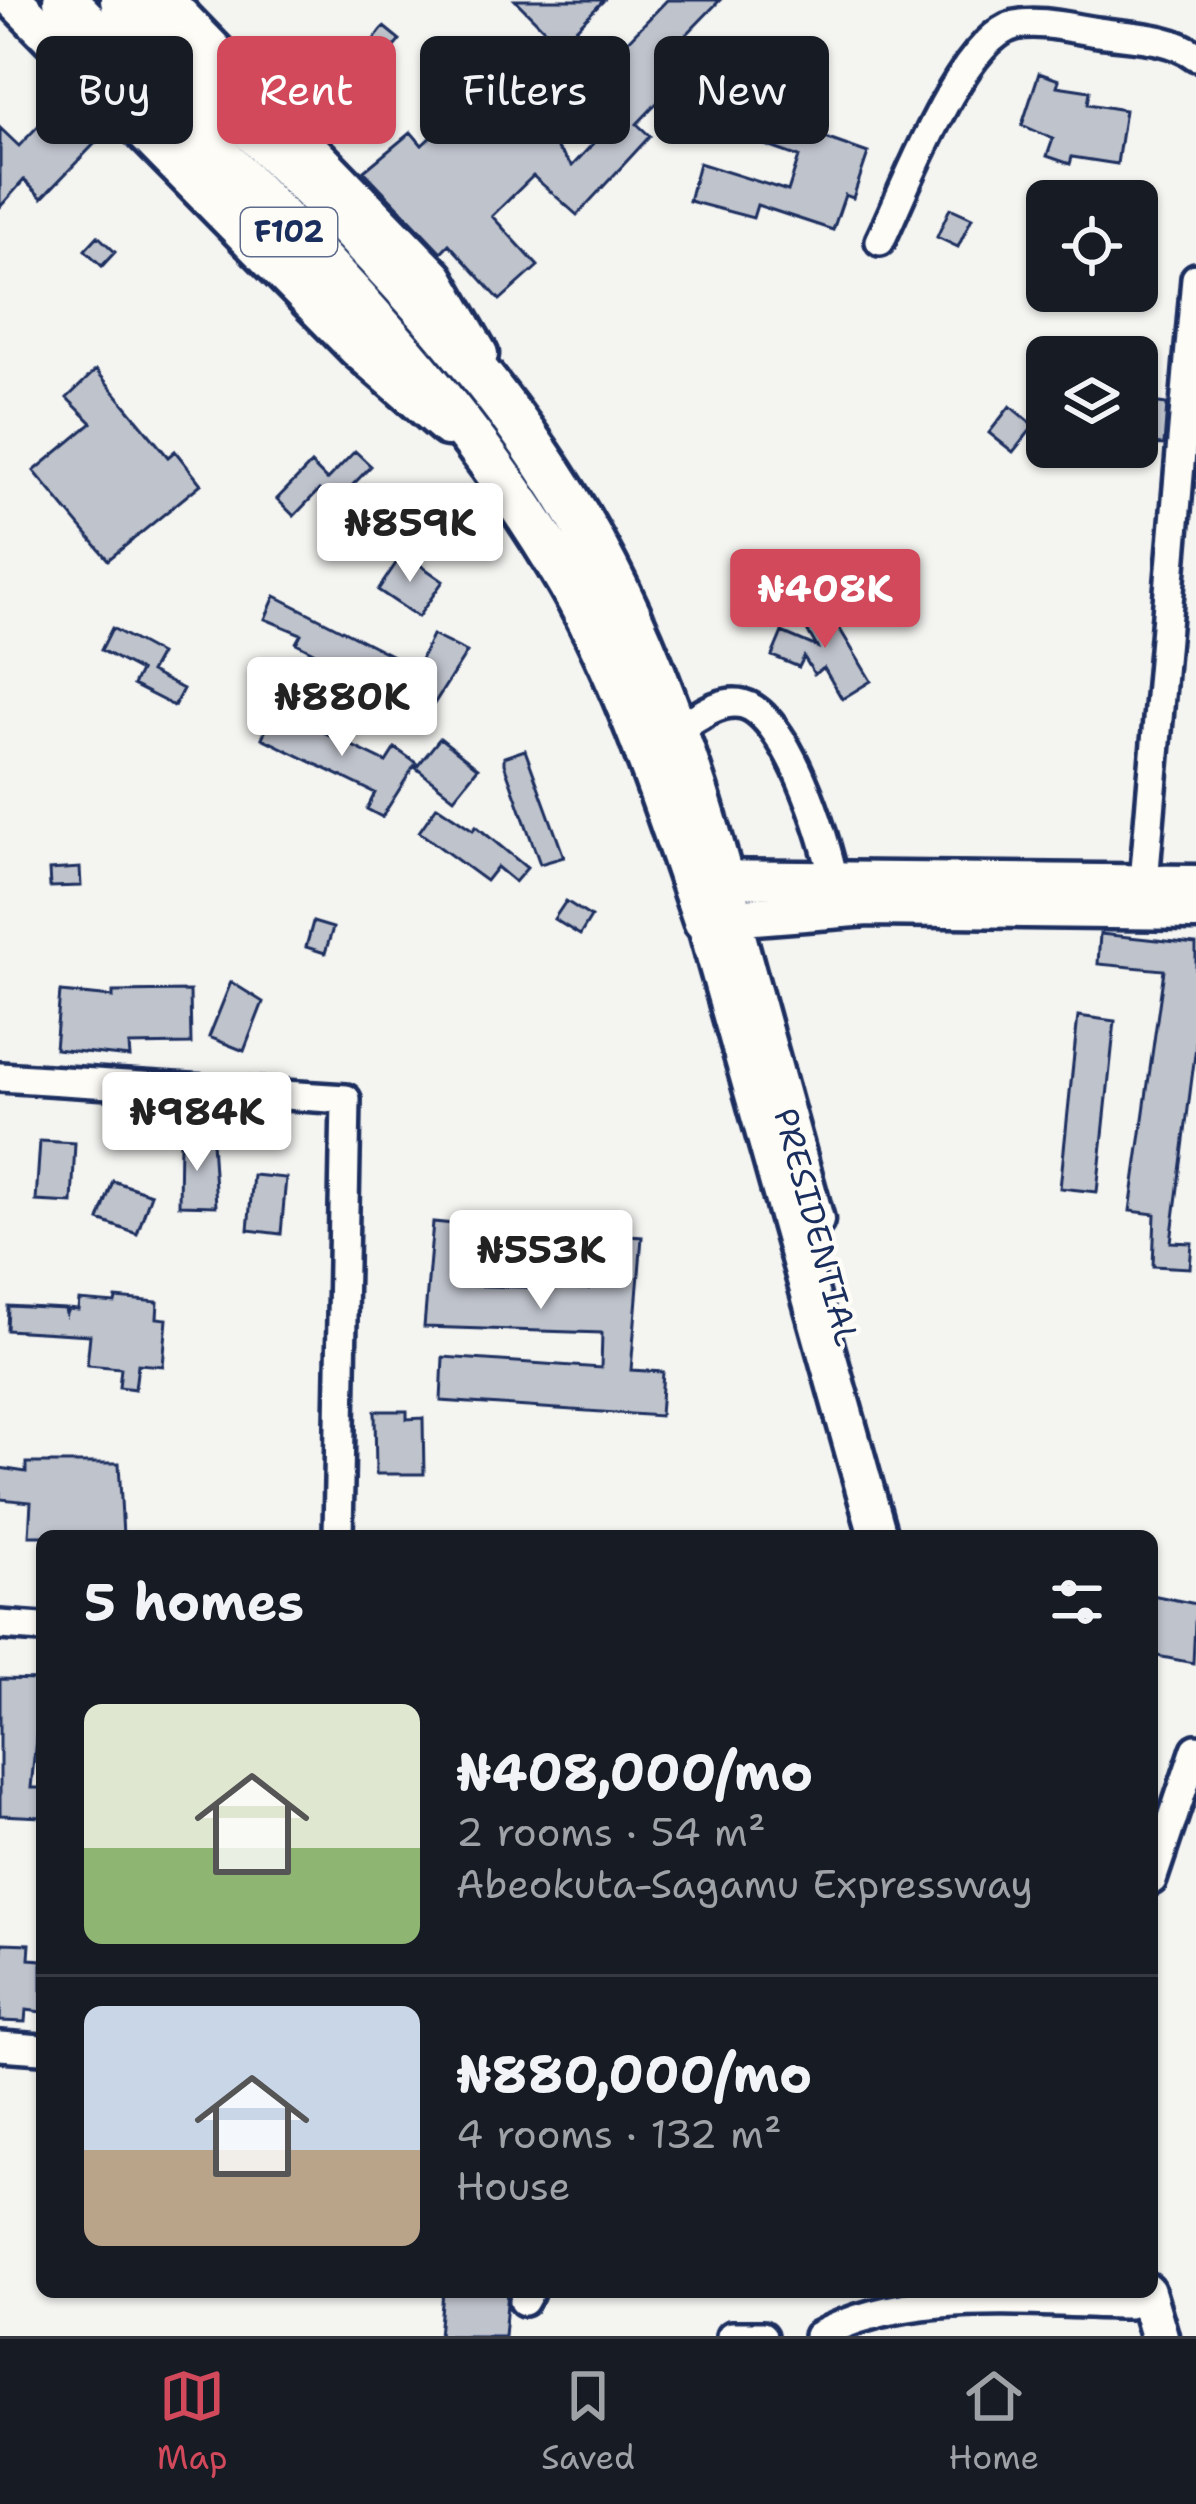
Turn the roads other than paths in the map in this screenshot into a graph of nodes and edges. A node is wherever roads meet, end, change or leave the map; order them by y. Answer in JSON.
{"nodes":[{"id":1,"x":14,"y":0,"type":"edge"},
{"id":2,"x":65,"y":0,"type":"edge"},
{"id":3,"x":122,"y":0,"type":"edge"},
{"id":4,"x":165,"y":0,"type":"edge"},
{"id":5,"x":1196,"y":56,"type":"edge"},
{"id":6,"x":880,"y":242,"type":"dead end"},
{"id":7,"x":1196,"y":278,"type":"edge"},
{"id":8,"x":517,"y":463,"type":"junction"},
{"id":9,"x":674,"y":731,"type":"junction"},
{"id":10,"x":833,"y":877,"type":"junction"},
{"id":11,"x":1144,"y":882,"type":"junction"},
{"id":12,"x":1196,"y":884,"type":"edge"},
{"id":13,"x":713,"y":899,"type":"junction"},
{"id":14,"x":1196,"y":911,"type":"edge"},
{"id":15,"x":0,"y":1077,"type":"edge"},
{"id":16,"x":338,"y":1530,"type":"edge"},
{"id":17,"x":876,"y":1530,"type":"edge"},
{"id":18,"x":899,"y":1530,"type":"edge"},
{"id":19,"x":0,"y":1625,"type":"edge"},
{"id":20,"x":36,"y":1628,"type":"edge"},
{"id":21,"x":1196,"y":1749,"type":"edge"},
{"id":22,"x":1158,"y":1862,"type":"edge"},
{"id":23,"x":0,"y":2046,"type":"edge"},
{"id":24,"x":36,"y":2049,"type":"edge"},
{"id":25,"x":1134,"y":2306,"type":"edge"},
{"id":26,"x":824,"y":2335,"type":"edge"},
{"id":27,"x":731,"y":2336,"type":"edge"},
{"id":28,"x":762,"y":2336,"type":"edge"},
{"id":29,"x":1160,"y":2336,"type":"edge"}],
"edges":[{"from":1,"to":8,"type":"main road"},
{"from":2,"to":8,"type":"highway","number":"F102"},
{"from":3,"to":8,"type":"highway","number":"F102"},
{"from":4,"to":8,"type":"main road"},
{"from":5,"to":6,"type":"street"},
{"from":7,"to":11,"type":"street"},
{"from":8,"to":9,"type":"highway","number":"F102"},
{"from":8,"to":13,"type":"highway","number":"F102"},
{"from":9,"to":10,"type":"street"},
{"from":9,"to":13,"type":"highway","number":"F102"},
{"from":10,"to":11,"type":"main road"},
{"from":10,"to":13,"type":"main road"},
{"from":11,"to":12,"type":"main road"},
{"from":13,"to":14,"type":"main road"},
{"from":13,"to":17,"type":"main road"},
{"from":13,"to":18,"type":"main road","name":"PRESIDENTIAL"},
{"from":15,"to":16,"type":"street"},
{"from":19,"to":20,"type":"street"},
{"from":21,"to":22,"type":"street"},
{"from":23,"to":24,"type":"street"},
{"from":25,"to":26,"type":"street"},
{"from":25,"to":29,"type":"main road"},
{"from":27,"to":28,"type":"street"}]}
